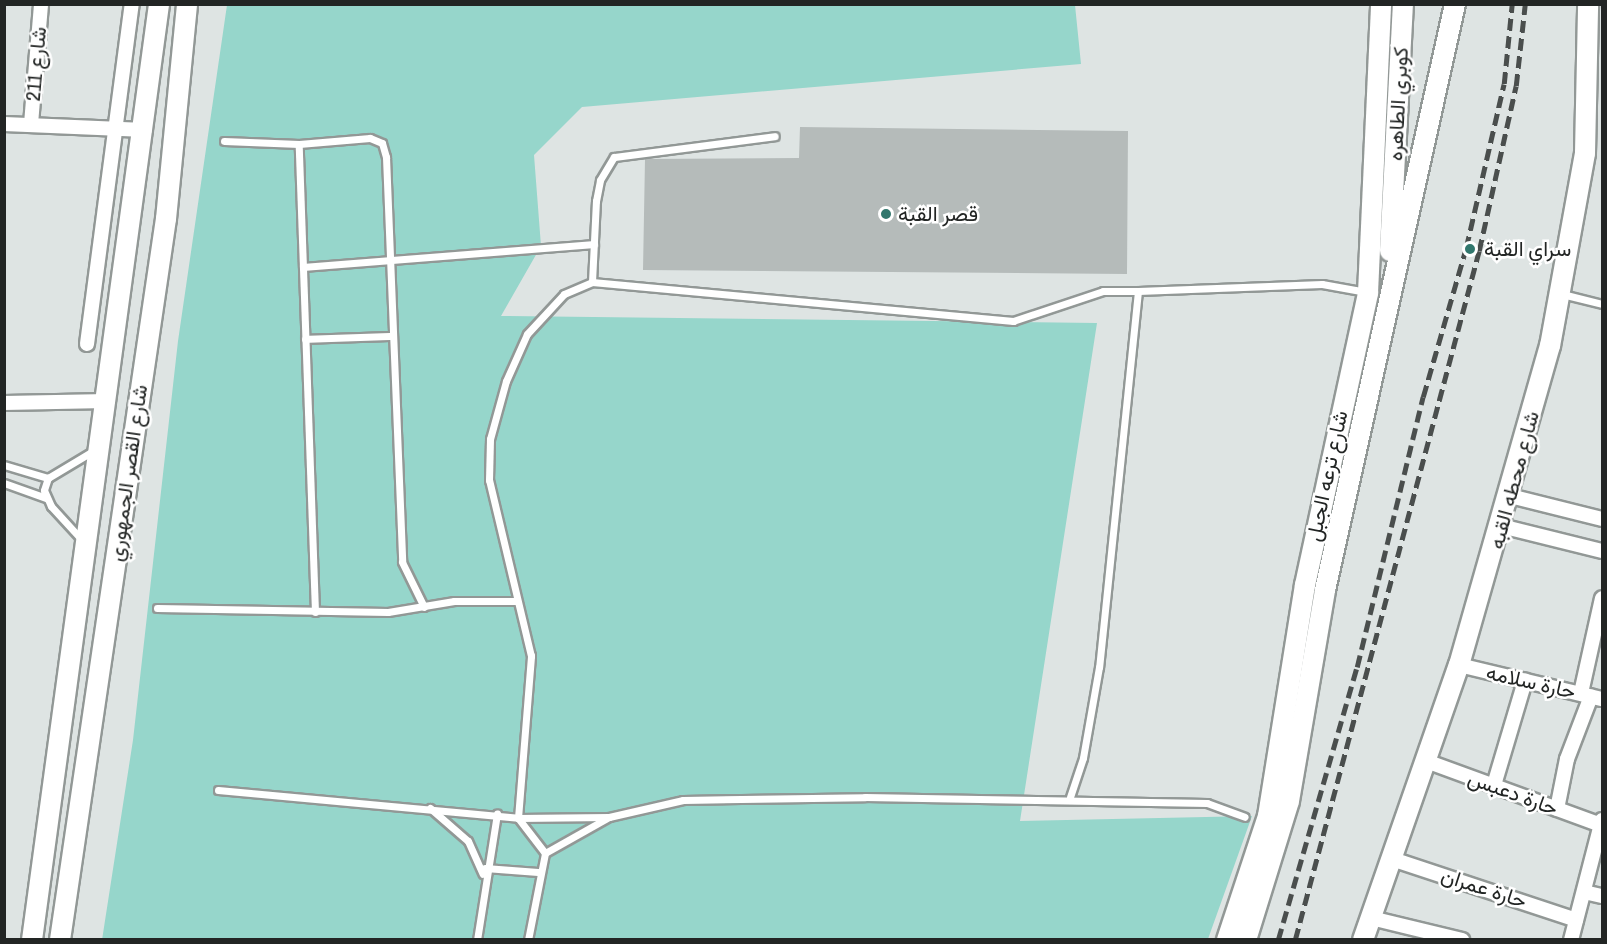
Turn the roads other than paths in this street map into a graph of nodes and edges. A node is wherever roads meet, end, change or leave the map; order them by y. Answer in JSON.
{"nodes":[{"id":1,"x":41,"y":4,"type":"edge"},
{"id":2,"x":132,"y":4,"type":"edge"},
{"id":3,"x":159,"y":4,"type":"edge"},
{"id":4,"x":187,"y":4,"type":"edge"},
{"id":5,"x":1381,"y":4,"type":"edge"},
{"id":6,"x":1403,"y":4,"type":"edge"},
{"id":7,"x":1455,"y":4,"type":"edge"},
{"id":8,"x":1588,"y":4,"type":"edge"},
{"id":9,"x":4,"y":124,"type":"edge"},
{"id":10,"x":31,"y":124,"type":"junction"},
{"id":11,"x":116,"y":128,"type":"junction"},
{"id":12,"x":145,"y":130,"type":"junction"},
{"id":13,"x":775,"y":136,"type":"dead end"},
{"id":14,"x":224,"y":141,"type":"dead end"},
{"id":15,"x":299,"y":144,"type":"junction"},
{"id":16,"x":1393,"y":203,"type":"joint"},
{"id":17,"x":594,"y":244,"type":"junction"},
{"id":18,"x":391,"y":258,"type":"junction"},
{"id":19,"x":303,"y":267,"type":"junction"},
{"id":20,"x":592,"y":282,"type":"junction"},
{"id":21,"x":1138,"y":291,"type":"junction"},
{"id":22,"x":1368,"y":293,"type":"junction"},
{"id":23,"x":1562,"y":294,"type":"junction"},
{"id":24,"x":1388,"y":296,"type":"junction"},
{"id":25,"x":1602,"y":304,"type":"edge"},
{"id":26,"x":393,"y":336,"type":"junction"},
{"id":27,"x":305,"y":339,"type":"junction"},
{"id":28,"x":87,"y":344,"type":"dead end"},
{"id":29,"x":108,"y":401,"type":"junction"},
{"id":30,"x":4,"y":403,"type":"edge"},
{"id":31,"x":103,"y":440,"type":"junction"},
{"id":32,"x":4,"y":465,"type":"edge"},
{"id":33,"x":48,"y":478,"type":"junction"},
{"id":34,"x":4,"y":483,"type":"edge"},
{"id":35,"x":1510,"y":496,"type":"junction"},
{"id":36,"x":46,"y":498,"type":"junction"},
{"id":37,"x":1602,"y":519,"type":"edge"},
{"id":38,"x":1501,"y":526,"type":"junction"},
{"id":39,"x":88,"y":550,"type":"junction"},
{"id":40,"x":1602,"y":551,"type":"edge"},
{"id":41,"x":1602,"y":598,"type":"edge"},
{"id":42,"x":517,"y":602,"type":"junction"},
{"id":43,"x":424,"y":607,"type":"junction"},
{"id":44,"x":157,"y":608,"type":"dead end"},
{"id":45,"x":315,"y":612,"type":"junction"},
{"id":46,"x":1459,"y":665,"type":"junction"},
{"id":47,"x":1526,"y":681,"type":"junction"},
{"id":48,"x":1591,"y":696,"type":"edge"},
{"id":49,"x":1426,"y":761,"type":"junction"},
{"id":50,"x":1494,"y":785,"type":"junction"},
{"id":51,"x":218,"y":790,"type":"dead end"},
{"id":52,"x":1070,"y":797,"type":"junction"},
{"id":53,"x":430,"y":808,"type":"junction"},
{"id":54,"x":1557,"y":809,"type":"junction"},
{"id":55,"x":497,"y":814,"type":"junction"},
{"id":56,"x":609,"y":817,"type":"junction"},
{"id":57,"x":1245,"y":817,"type":"dead end"},
{"id":58,"x":518,"y":818,"type":"junction"},
{"id":59,"x":1602,"y":823,"type":"edge"},
{"id":60,"x":545,"y":853,"type":"junction"},
{"id":61,"x":1392,"y":859,"type":"junction"},
{"id":62,"x":484,"y":872,"type":"junction"},
{"id":63,"x":538,"y":872,"type":"junction"},
{"id":64,"x":1584,"y":892,"type":"junction"},
{"id":65,"x":1602,"y":896,"type":"edge"},
{"id":66,"x":1371,"y":918,"type":"junction"},
{"id":67,"x":1576,"y":920,"type":"junction"},
{"id":68,"x":32,"y":939,"type":"edge"},
{"id":69,"x":60,"y":939,"type":"edge"},
{"id":70,"x":477,"y":939,"type":"edge"},
{"id":71,"x":528,"y":939,"type":"edge"},
{"id":72,"x":1227,"y":939,"type":"edge"},
{"id":73,"x":1246,"y":939,"type":"edge"},
{"id":74,"x":1363,"y":939,"type":"edge"},
{"id":75,"x":1462,"y":939,"type":"edge"},
{"id":76,"x":1572,"y":939,"type":"edge"}],
"edges":[{"from":1,"to":10,"type":"street","name":"شارع 211"},
{"from":2,"to":11,"type":"street"},
{"from":3,"to":12,"type":"main road","name":"شارع القصر الجمهوري"},
{"from":4,"to":69,"type":"main road","name":"شارع القصر الجمهوري"},
{"from":5,"to":22,"type":"main road","name":"شارع ترعه الجبل"},
{"from":6,"to":16,"type":"main road","name":"كوبري الطاهره"},
{"from":7,"to":24,"type":"main road","name":"شارع ترعه الجبل"},
{"from":8,"to":23,"type":"main road","name":"شارع محطه القبه"},
{"from":9,"to":10,"type":"street"},
{"from":10,"to":11,"type":"street"},
{"from":11,"to":12,"type":"street"},
{"from":11,"to":28,"type":"street"},
{"from":12,"to":29,"type":"main road","name":"شارع القصر الجمهوري"},
{"from":13,"to":17,"type":"lane"},
{"from":14,"to":15,"type":"lane"},
{"from":15,"to":18,"type":"lane"},
{"from":15,"to":19,"type":"lane"},
{"from":16,"to":24,"type":"main road","name":"شارع ترعه الجبل"},
{"from":17,"to":18,"type":"lane"},
{"from":17,"to":20,"type":"lane"},
{"from":18,"to":19,"type":"lane"},
{"from":18,"to":26,"type":"lane"},
{"from":19,"to":27,"type":"lane"},
{"from":20,"to":21,"type":"lane"},
{"from":20,"to":42,"type":"lane"},
{"from":21,"to":22,"type":"lane"},
{"from":21,"to":52,"type":"lane"},
{"from":22,"to":72,"type":"main road","name":"شارع ترعه الجبل"},
{"from":23,"to":25,"type":"lane"},
{"from":23,"to":35,"type":"main road","name":"شارع محطه القبه"},
{"from":24,"to":73,"type":"main road","name":"شارع ترعه الجبل"},
{"from":26,"to":27,"type":"lane"},
{"from":26,"to":43,"type":"lane"},
{"from":27,"to":45,"type":"lane"},
{"from":29,"to":30,"type":"street"},
{"from":29,"to":31,"type":"main road","name":"شارع القصر الجمهوري"},
{"from":31,"to":33,"type":"lane"},
{"from":31,"to":39,"type":"main road","name":"شارع القصر الجمهوري"},
{"from":32,"to":33,"type":"lane"},
{"from":33,"to":36,"type":"lane"},
{"from":34,"to":36,"type":"lane"},
{"from":35,"to":37,"type":"street"},
{"from":35,"to":38,"type":"main road","name":"شارع محطه القبه"},
{"from":36,"to":39,"type":"lane"},
{"from":38,"to":40,"type":"street"},
{"from":38,"to":46,"type":"main road","name":"شارع محطه القبه"},
{"from":39,"to":68,"type":"main road","name":"شارع القصر الجمهوري"},
{"from":41,"to":48,"type":"street"},
{"from":42,"to":43,"type":"lane"},
{"from":42,"to":58,"type":"lane"},
{"from":43,"to":45,"type":"lane"},
{"from":44,"to":45,"type":"lane"},
{"from":46,"to":47,"type":"street","name":"حارة سلامه"},
{"from":46,"to":49,"type":"main road","name":"شارع محطه القبه"},
{"from":47,"to":48,"type":"street","name":"حارة سلامه"},
{"from":47,"to":50,"type":"street"},
{"from":48,"to":54,"type":"street"},
{"from":49,"to":50,"type":"street","name":"حارة دعبس"},
{"from":49,"to":61,"type":"main road","name":"شارع محطه القبه"},
{"from":50,"to":54,"type":"street","name":"حارة دعبس"},
{"from":51,"to":53,"type":"lane"},
{"from":52,"to":56,"type":"lane"},
{"from":52,"to":57,"type":"lane"},
{"from":53,"to":55,"type":"lane"},
{"from":53,"to":62,"type":"lane"},
{"from":54,"to":59,"type":"street","name":"حارة دعبس"},
{"from":55,"to":58,"type":"lane"},
{"from":55,"to":62,"type":"lane"},
{"from":56,"to":58,"type":"lane"},
{"from":56,"to":60,"type":"lane"},
{"from":58,"to":60,"type":"lane"},
{"from":59,"to":64,"type":"street"},
{"from":60,"to":63,"type":"lane"},
{"from":61,"to":66,"type":"main road","name":"شارع محطه القبه"},
{"from":61,"to":67,"type":"street","name":"حارة عمران"},
{"from":62,"to":63,"type":"lane"},
{"from":62,"to":70,"type":"lane"},
{"from":63,"to":71,"type":"lane"},
{"from":64,"to":65,"type":"street"},
{"from":64,"to":67,"type":"street"},
{"from":66,"to":74,"type":"main road","name":"شارع محطه القبه"},
{"from":66,"to":75,"type":"street"},
{"from":67,"to":76,"type":"street"}]}
